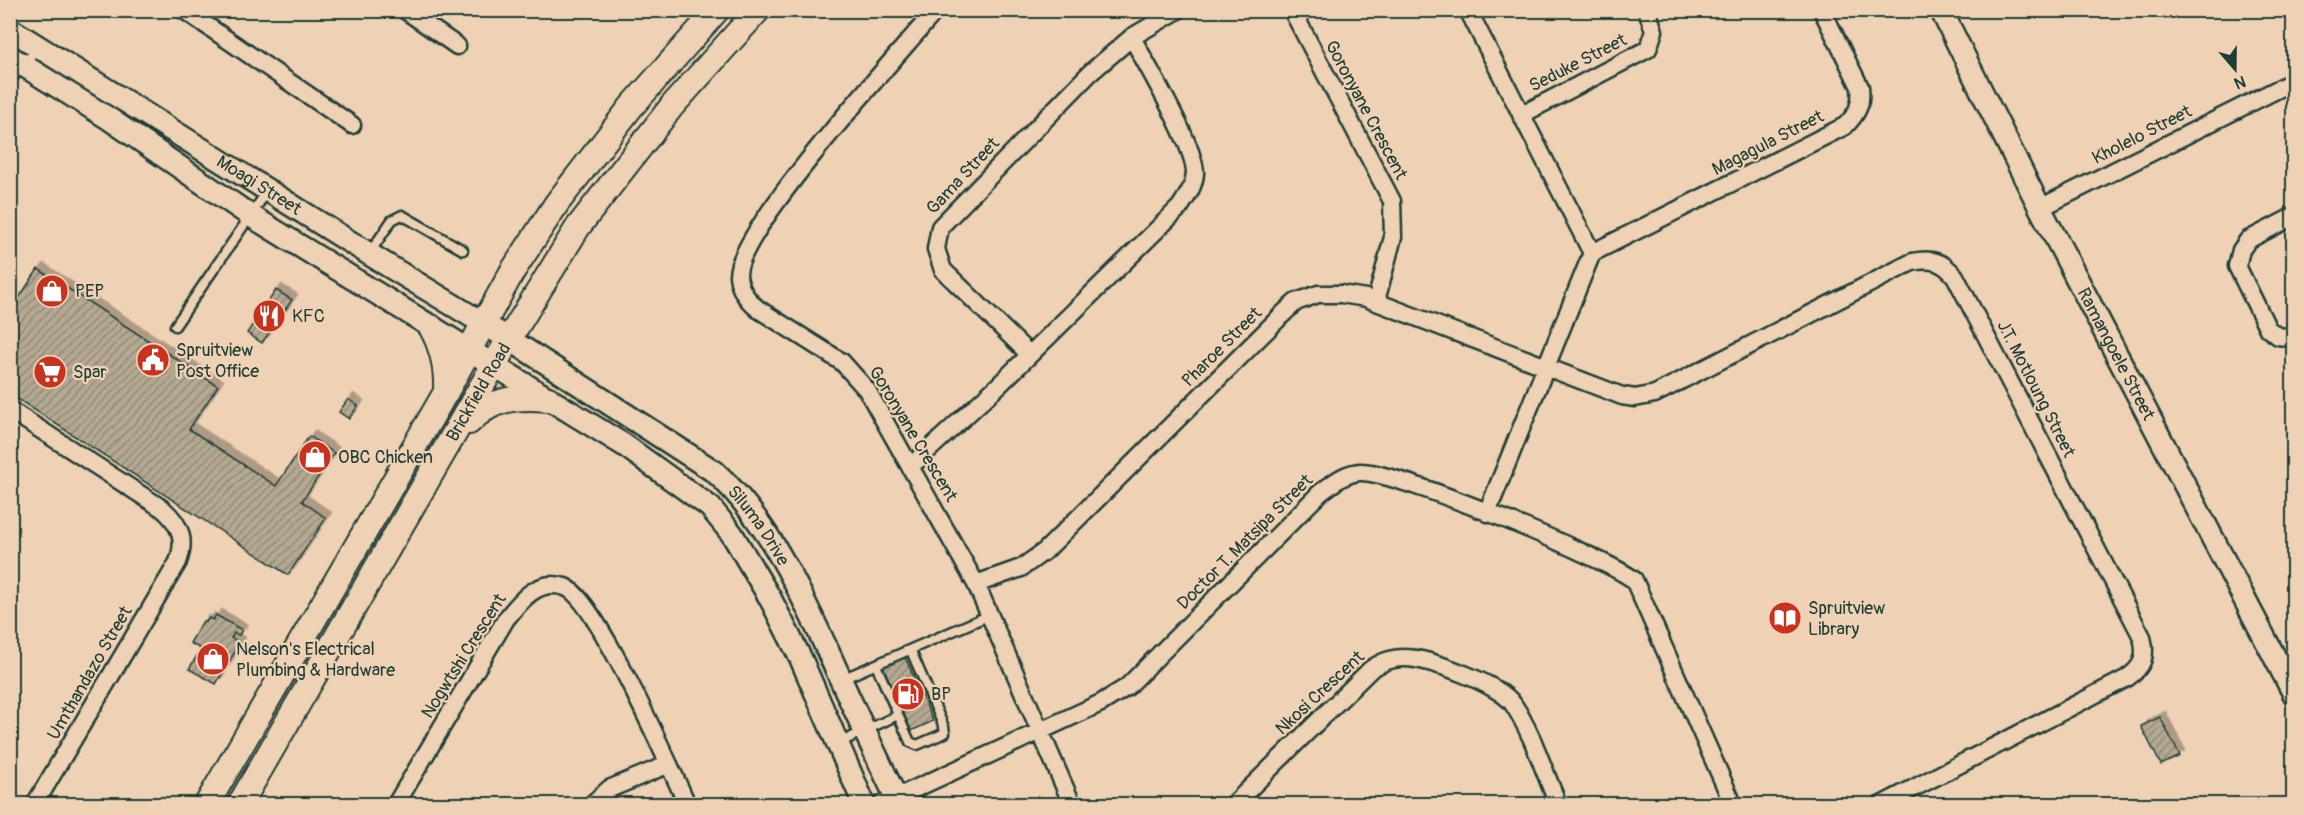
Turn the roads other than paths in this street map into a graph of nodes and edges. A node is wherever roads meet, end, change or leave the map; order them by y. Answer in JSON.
{"nodes":[{"id":1,"x":184,"y":10,"type":"edge"},
{"id":2,"x":405,"y":10,"type":"edge"},
{"id":3,"x":717,"y":10,"type":"edge"},
{"id":4,"x":758,"y":10,"type":"edge"},
{"id":5,"x":936,"y":10,"type":"edge"},
{"id":6,"x":1178,"y":10,"type":"edge"},
{"id":7,"x":1292,"y":10,"type":"edge"},
{"id":8,"x":1468,"y":10,"type":"edge"},
{"id":9,"x":1647,"y":10,"type":"edge"},
{"id":10,"x":1822,"y":10,"type":"edge"},
{"id":11,"x":1941,"y":10,"type":"edge"},
{"id":12,"x":10,"y":29,"type":"edge"},
{"id":13,"x":1131,"y":37,"type":"junction"},
{"id":14,"x":38,"y":46,"type":"junction"},
{"id":15,"x":457,"y":46,"type":"dead end"},
{"id":16,"x":15,"y":68,"type":"edge"},
{"id":17,"x":2294,"y":81,"type":"edge"},
{"id":18,"x":1521,"y":115,"type":"junction"},
{"id":19,"x":352,"y":125,"type":"dead end"},
{"id":20,"x":268,"y":190,"type":"junction"},
{"id":21,"x":2040,"y":208,"type":"junction"},
{"id":22,"x":251,"y":216,"type":"junction"},
{"id":23,"x":2294,"y":216,"type":"edge"},
{"id":24,"x":463,"y":250,"type":"dead end"},
{"id":25,"x":1592,"y":253,"type":"junction"},
{"id":26,"x":369,"y":254,"type":"junction"},
{"id":27,"x":1376,"y":301,"type":"junction"},
{"id":28,"x":483,"y":324,"type":"junction"},
{"id":29,"x":176,"y":326,"type":"dead end"},
{"id":30,"x":431,"y":327,"type":"junction"},
{"id":31,"x":2294,"y":338,"type":"edge"},
{"id":32,"x":509,"y":339,"type":"junction"},
{"id":33,"x":468,"y":350,"type":"junction"},
{"id":34,"x":1029,"y":354,"type":"junction"},
{"id":35,"x":495,"y":366,"type":"junction"},
{"id":36,"x":1544,"y":367,"type":"junction"},
{"id":37,"x":446,"y":392,"type":"junction"},
{"id":38,"x":548,"y":399,"type":"junction"},
{"id":39,"x":10,"y":410,"type":"edge"},
{"id":40,"x":454,"y":438,"type":"junction"},
{"id":41,"x":912,"y":465,"type":"junction"},
{"id":42,"x":1487,"y":513,"type":"junction"},
{"id":43,"x":976,"y":584,"type":"junction"},
{"id":44,"x":990,"y":615,"type":"junction"},
{"id":45,"x":911,"y":651,"type":"junction"},
{"id":46,"x":876,"y":665,"type":"junction"},
{"id":47,"x":841,"y":680,"type":"junction"},
{"id":48,"x":2294,"y":694,"type":"edge"},
{"id":49,"x":898,"y":715,"type":"junction"},
{"id":50,"x":865,"y":730,"type":"junction"},
{"id":51,"x":1039,"y":731,"type":"junction"},
{"id":52,"x":837,"y":744,"type":"junction"},
{"id":53,"x":669,"y":764,"type":"junction"},
{"id":54,"x":892,"y":802,"type":"edge"},
{"id":55,"x":1237,"y":803,"type":"edge"},
{"id":56,"x":35,"y":804,"type":"edge"},
{"id":57,"x":207,"y":804,"type":"edge"},
{"id":58,"x":240,"y":804,"type":"edge"},
{"id":59,"x":396,"y":804,"type":"edge"},
{"id":60,"x":592,"y":804,"type":"edge"},
{"id":61,"x":687,"y":804,"type":"edge"},
{"id":62,"x":864,"y":804,"type":"edge"},
{"id":63,"x":1072,"y":804,"type":"edge"},
{"id":64,"x":1558,"y":804,"type":"edge"},
{"id":65,"x":1733,"y":804,"type":"edge"},
{"id":66,"x":1883,"y":804,"type":"edge"}],
"edges":[{"from":1,"to":19,"type":"street"},
{"from":2,"to":15,"type":"street"},
{"from":3,"to":28,"type":"main road","name":"Brickfield Road"},
{"from":4,"to":32,"type":"main road","name":"Brickfield Road"},
{"from":5,"to":41,"type":"street","name":"Goronyane Crescent"},
{"from":6,"to":13,"type":"street","name":"Gama Street"},
{"from":7,"to":27,"type":"street","name":"Goronyane Crescent"},
{"from":8,"to":18,"type":"street"},
{"from":9,"to":18,"type":"street","name":"Seduke Street"},
{"from":10,"to":25,"type":"street","name":"Magagula Street"},
{"from":11,"to":21,"type":"street","name":"Ramangoele Street"},
{"from":12,"to":14,"type":"street","name":"Moagi Street"},
{"from":13,"to":34,"type":"street"},
{"from":13,"to":34,"type":"street","name":"Gama Street"},
{"from":14,"to":16,"type":"lane"},
{"from":14,"to":20,"type":"street","name":"Moagi Street"},
{"from":16,"to":22,"type":"street","name":"Moagi Street"},
{"from":17,"to":21,"type":"street","name":"Kholelo Street"},
{"from":18,"to":25,"type":"street"},
{"from":20,"to":22,"type":"lane"},
{"from":20,"to":26,"type":"street","name":"Moagi Street"},
{"from":21,"to":48,"type":"street","name":"Ramangoele Street"},
{"from":22,"to":29,"type":"lane"},
{"from":22,"to":30,"type":"street","name":"Moagi Street"},
{"from":23,"to":31,"type":"street"},
{"from":24,"to":26,"type":"lane"},
{"from":25,"to":36,"type":"street"},
{"from":26,"to":28,"type":"street","name":"Moagi Street"},
{"from":27,"to":36,"type":"street","name":"Pharoe Street"},
{"from":27,"to":43,"type":"street","name":"Pharoe Street"},
{"from":28,"to":32,"type":"street","name":"Moagi Street"},
{"from":28,"to":33,"type":"main road","name":"Brickfield Road"},
{"from":30,"to":33,"type":"street","name":"Moagi Street"},
{"from":30,"to":37,"type":"main road"},
{"from":32,"to":35,"type":"main road","name":"Brickfield Road"},
{"from":32,"to":47,"type":"street","name":"Siluma Drive"},
{"from":33,"to":35,"type":"street","name":"Moagi Street"},
{"from":33,"to":37,"type":"main road","name":"Brickfield Road"},
{"from":34,"to":41,"type":"street"},
{"from":35,"to":38,"type":"street","name":"Siluma Drive"},
{"from":35,"to":40,"type":"main road","name":"Brickfield Road"},
{"from":36,"to":42,"type":"street"},
{"from":36,"to":66,"type":"street","name":"J.T. Motloung Street"},
{"from":37,"to":57,"type":"main road","name":"Brickfield Road"},
{"from":38,"to":40,"type":"main road"},
{"from":38,"to":52,"type":"street","name":"Siluma Drive"},
{"from":39,"to":56,"type":"street","name":"Umthandazo Street"},
{"from":40,"to":58,"type":"main road","name":"Brickfield Road"},
{"from":41,"to":43,"type":"street","name":"Goronyane Crescent"},
{"from":42,"to":51,"type":"street","name":"Doctor T. Matsipa Street"},
{"from":42,"to":65,"type":"street","name":"Doctor T. Matsipa Street"},
{"from":43,"to":44,"type":"street","name":"Goronyane Crescent"},
{"from":44,"to":45,"type":"lane"},
{"from":44,"to":51,"type":"street","name":"Goronyane Crescent"},
{"from":45,"to":46,"type":"lane"},
{"from":45,"to":49,"type":"lane"},
{"from":46,"to":47,"type":"lane"},
{"from":46,"to":49,"type":"lane"},
{"from":47,"to":50,"type":"street","name":"Siluma Drive"},
{"from":49,"to":50,"type":"lane"},
{"from":50,"to":52,"type":"lane"},
{"from":50,"to":54,"type":"street","name":"Siluma Drive"},
{"from":51,"to":54,"type":"street","name":"Doctor T. Matsipa Street"},
{"from":51,"to":63,"type":"street","name":"Goronyane Crescent"},
{"from":52,"to":62,"type":"street","name":"Siluma Drive"},
{"from":53,"to":59,"type":"street","name":"Nogwtshi Crescent"},
{"from":53,"to":60,"type":"street"},
{"from":53,"to":61,"type":"street","name":"Nogwtshi Crescent"},
{"from":55,"to":64,"type":"street","name":"Nkosi Crescent"}]}
